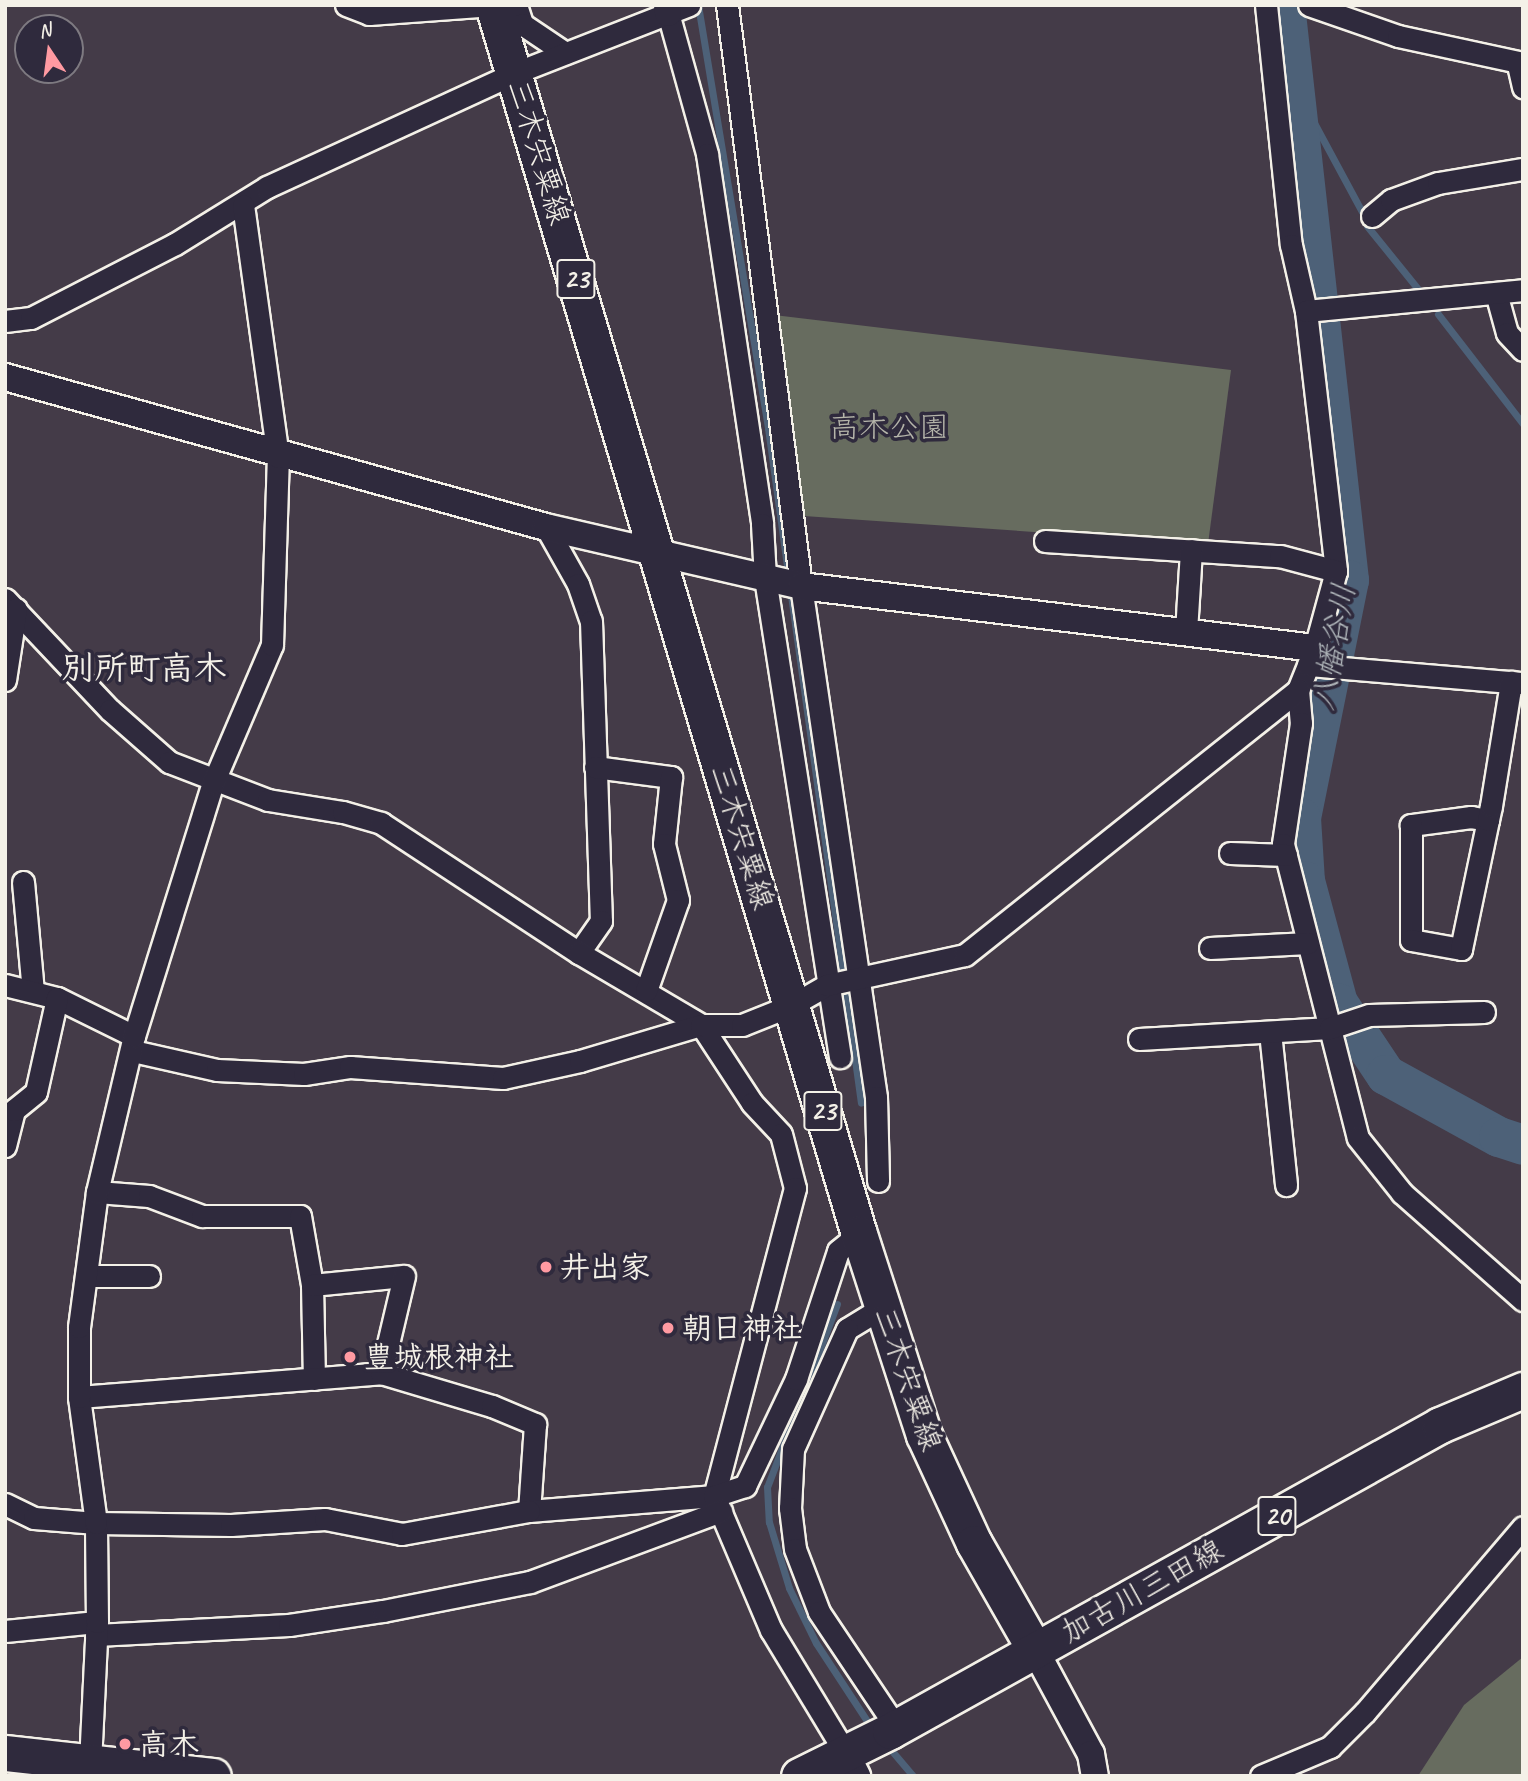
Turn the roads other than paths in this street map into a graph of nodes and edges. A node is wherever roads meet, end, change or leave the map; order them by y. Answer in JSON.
{"nodes":[{"id":1,"x":346,"y":5,"type":"edge"},
{"id":2,"x":493,"y":5,"type":"edge"},
{"id":3,"x":516,"y":5,"type":"edge"},
{"id":4,"x":727,"y":5,"type":"edge"},
{"id":5,"x":1266,"y":5,"type":"edge"},
{"id":6,"x":1308,"y":5,"type":"edge"},
{"id":7,"x":678,"y":7,"type":"edge"},
{"id":8,"x":565,"y":54,"type":"junction"},
{"id":9,"x":1520,"y":64,"type":"edge"},
{"id":10,"x":515,"y":73,"type":"junction"},
{"id":11,"x":1523,"y":87,"type":"edge"},
{"id":12,"x":1523,"y":169,"type":"edge"},
{"id":13,"x":243,"y":205,"type":"junction"},
{"id":14,"x":1372,"y":216,"type":"dead end"},
{"id":15,"x":1523,"y":290,"type":"edge"},
{"id":16,"x":1496,"y":293,"type":"junction"},
{"id":17,"x":1306,"y":311,"type":"junction"},
{"id":18,"x":5,"y":321,"type":"edge"},
{"id":19,"x":1523,"y":350,"type":"edge"},
{"id":20,"x":5,"y":377,"type":"edge"},
{"id":21,"x":278,"y":450,"type":"junction"},
{"id":22,"x":546,"y":527,"type":"junction"},
{"id":23,"x":1045,"y":541,"type":"dead end"},
{"id":24,"x":1191,"y":550,"type":"junction"},
{"id":25,"x":659,"y":552,"type":"junction"},
{"id":26,"x":1336,"y":571,"type":"junction"},
{"id":27,"x":765,"y":578,"type":"junction"},
{"id":28,"x":802,"y":586,"type":"junction"},
{"id":29,"x":11,"y":604,"type":"edge"},
{"id":30,"x":1186,"y":632,"type":"junction"},
{"id":31,"x":1311,"y":657,"type":"junction"},
{"id":32,"x":5,"y":680,"type":"edge"},
{"id":33,"x":1517,"y":682,"type":"edge"},
{"id":34,"x":1297,"y":690,"type":"junction"},
{"id":35,"x":596,"y":767,"type":"junction"},
{"id":36,"x":213,"y":783,"type":"junction"},
{"id":37,"x":1488,"y":820,"type":"junction"},
{"id":38,"x":1230,"y":853,"type":"dead end"},
{"id":39,"x":1286,"y":855,"type":"junction"},
{"id":40,"x":23,"y":882,"type":"dead end"},
{"id":41,"x":1308,"y":943,"type":"junction"},
{"id":42,"x":1210,"y":948,"type":"dead end"},
{"id":43,"x":579,"y":953,"type":"junction"},
{"id":44,"x":859,"y":977,"type":"junction"},
{"id":45,"x":5,"y":985,"type":"edge"},
{"id":46,"x":827,"y":985,"type":"junction"},
{"id":47,"x":33,"y":991,"type":"junction"},
{"id":48,"x":646,"y":991,"type":"junction"},
{"id":49,"x":57,"y":998,"type":"junction"},
{"id":50,"x":792,"y":1005,"type":"junction"},
{"id":51,"x":1484,"y":1012,"type":"dead end"},
{"id":52,"x":701,"y":1024,"type":"junction"},
{"id":53,"x":1330,"y":1028,"type":"junction"},
{"id":54,"x":1270,"y":1032,"type":"junction"},
{"id":55,"x":1139,"y":1039,"type":"dead end"},
{"id":56,"x":133,"y":1044,"type":"junction"},
{"id":57,"x":840,"y":1057,"type":"dead end"},
{"id":58,"x":5,"y":1146,"type":"edge"},
{"id":59,"x":878,"y":1181,"type":"dead end"},
{"id":60,"x":1286,"y":1185,"type":"dead end"},
{"id":61,"x":97,"y":1192,"type":"junction"},
{"id":62,"x":859,"y":1234,"type":"junction"},
{"id":63,"x":86,"y":1276,"type":"junction"},
{"id":64,"x":149,"y":1276,"type":"dead end"},
{"id":65,"x":312,"y":1284,"type":"junction"},
{"id":66,"x":1523,"y":1300,"type":"edge"},
{"id":67,"x":883,"y":1307,"type":"junction"},
{"id":68,"x":382,"y":1373,"type":"junction"},
{"id":69,"x":314,"y":1379,"type":"junction"},
{"id":70,"x":1523,"y":1390,"type":"edge"},
{"id":71,"x":79,"y":1397,"type":"junction"},
{"id":72,"x":5,"y":1504,"type":"edge"},
{"id":73,"x":718,"y":1504,"type":"junction"},
{"id":74,"x":529,"y":1511,"type":"junction"},
{"id":75,"x":96,"y":1523,"type":"junction"},
{"id":76,"x":1523,"y":1527,"type":"edge"},
{"id":77,"x":97,"y":1628,"type":"junction"},
{"id":78,"x":5,"y":1632,"type":"edge"},
{"id":79,"x":1035,"y":1650,"type":"junction"},
{"id":80,"x":871,"y":1746,"type":"edge"},
{"id":81,"x":5,"y":1753,"type":"edge"},
{"id":82,"x":90,"y":1763,"type":"junction"},
{"id":83,"x":213,"y":1776,"type":"edge"},
{"id":84,"x":799,"y":1776,"type":"edge"},
{"id":85,"x":1096,"y":1776,"type":"edge"},
{"id":86,"x":1261,"y":1776,"type":"edge"}],
"edges":[{"from":1,"to":2,"type":"street"},
{"from":2,"to":10,"type":"main road","name":"三木宍粟線","number":"23"},
{"from":3,"to":8,"type":"street"},
{"from":4,"to":28,"type":"street"},
{"from":5,"to":17,"type":"street"},
{"from":6,"to":9,"type":"street"},
{"from":7,"to":8,"type":"street"},
{"from":7,"to":27,"type":"street"},
{"from":8,"to":10,"type":"street"},
{"from":9,"to":11,"type":"street"},
{"from":10,"to":13,"type":"street"},
{"from":10,"to":25,"type":"main road","name":"三木宍粟線","number":"23"},
{"from":12,"to":14,"type":"street"},
{"from":13,"to":18,"type":"street"},
{"from":13,"to":21,"type":"street"},
{"from":15,"to":16,"type":"street"},
{"from":16,"to":17,"type":"street"},
{"from":16,"to":19,"type":"street"},
{"from":17,"to":26,"type":"street"},
{"from":20,"to":21,"type":"street"},
{"from":21,"to":22,"type":"street"},
{"from":21,"to":36,"type":"street"},
{"from":22,"to":25,"type":"street"},
{"from":22,"to":35,"type":"street"},
{"from":23,"to":24,"type":"street"},
{"from":24,"to":26,"type":"street"},
{"from":24,"to":30,"type":"street"},
{"from":25,"to":27,"type":"street"},
{"from":25,"to":50,"type":"main road","name":"三木宍粟線","number":"23"},
{"from":26,"to":31,"type":"street"},
{"from":27,"to":28,"type":"street"},
{"from":27,"to":46,"type":"street"},
{"from":28,"to":30,"type":"street"},
{"from":28,"to":44,"type":"street"},
{"from":29,"to":32,"type":"street"},
{"from":29,"to":36,"type":"street"},
{"from":30,"to":31,"type":"street"},
{"from":31,"to":33,"type":"street"},
{"from":31,"to":34,"type":"street"},
{"from":33,"to":37,"type":"street"},
{"from":34,"to":39,"type":"street"},
{"from":34,"to":44,"type":"street"},
{"from":35,"to":43,"type":"street"},
{"from":35,"to":48,"type":"street"},
{"from":36,"to":43,"type":"street"},
{"from":36,"to":56,"type":"street"},
{"from":37,"to":37,"type":"street"},
{"from":38,"to":39,"type":"street"},
{"from":39,"to":41,"type":"street"},
{"from":40,"to":47,"type":"street"},
{"from":41,"to":42,"type":"street"},
{"from":41,"to":53,"type":"street"},
{"from":43,"to":48,"type":"street"},
{"from":44,"to":46,"type":"street"},
{"from":44,"to":59,"type":"street"},
{"from":45,"to":47,"type":"street"},
{"from":46,"to":50,"type":"street"},
{"from":46,"to":57,"type":"street"},
{"from":47,"to":49,"type":"street"},
{"from":48,"to":52,"type":"street"},
{"from":49,"to":56,"type":"street"},
{"from":49,"to":58,"type":"street"},
{"from":50,"to":52,"type":"street"},
{"from":50,"to":62,"type":"main road","name":"三木宍粟線","number":"23"},
{"from":51,"to":53,"type":"street"},
{"from":52,"to":56,"type":"street"},
{"from":52,"to":73,"type":"street"},
{"from":53,"to":54,"type":"street"},
{"from":53,"to":66,"type":"street"},
{"from":54,"to":55,"type":"street"},
{"from":54,"to":60,"type":"street"},
{"from":56,"to":61,"type":"street"},
{"from":61,"to":63,"type":"street"},
{"from":61,"to":65,"type":"street"},
{"from":62,"to":67,"type":"main road","name":"三木宍粟線","number":"23"},
{"from":62,"to":73,"type":"street"},
{"from":63,"to":64,"type":"street"},
{"from":63,"to":71,"type":"street"},
{"from":65,"to":68,"type":"street"},
{"from":65,"to":69,"type":"street"},
{"from":67,"to":79,"type":"main road","name":"三木宍粟線","number":"23"},
{"from":67,"to":80,"type":"street"},
{"from":68,"to":69,"type":"street"},
{"from":68,"to":74,"type":"street"},
{"from":69,"to":71,"type":"street"},
{"from":70,"to":79,"type":"main road","name":"加古川三田線","number":"20"},
{"from":71,"to":75,"type":"street"},
{"from":72,"to":75,"type":"street"},
{"from":73,"to":74,"type":"street"},
{"from":73,"to":77,"type":"street"},
{"from":73,"to":80,"type":"street"},
{"from":74,"to":75,"type":"street"},
{"from":75,"to":77,"type":"street"},
{"from":76,"to":86,"type":"street"},
{"from":77,"to":78,"type":"street"},
{"from":77,"to":82,"type":"street"},
{"from":79,"to":80,"type":"main road","name":"加古川三田線","number":"20"},
{"from":79,"to":85,"type":"street"},
{"from":80,"to":84,"type":"main road","name":"加古川三田線","number":"20"},
{"from":81,"to":82,"type":"main road"},
{"from":82,"to":83,"type":"main road"}]}
